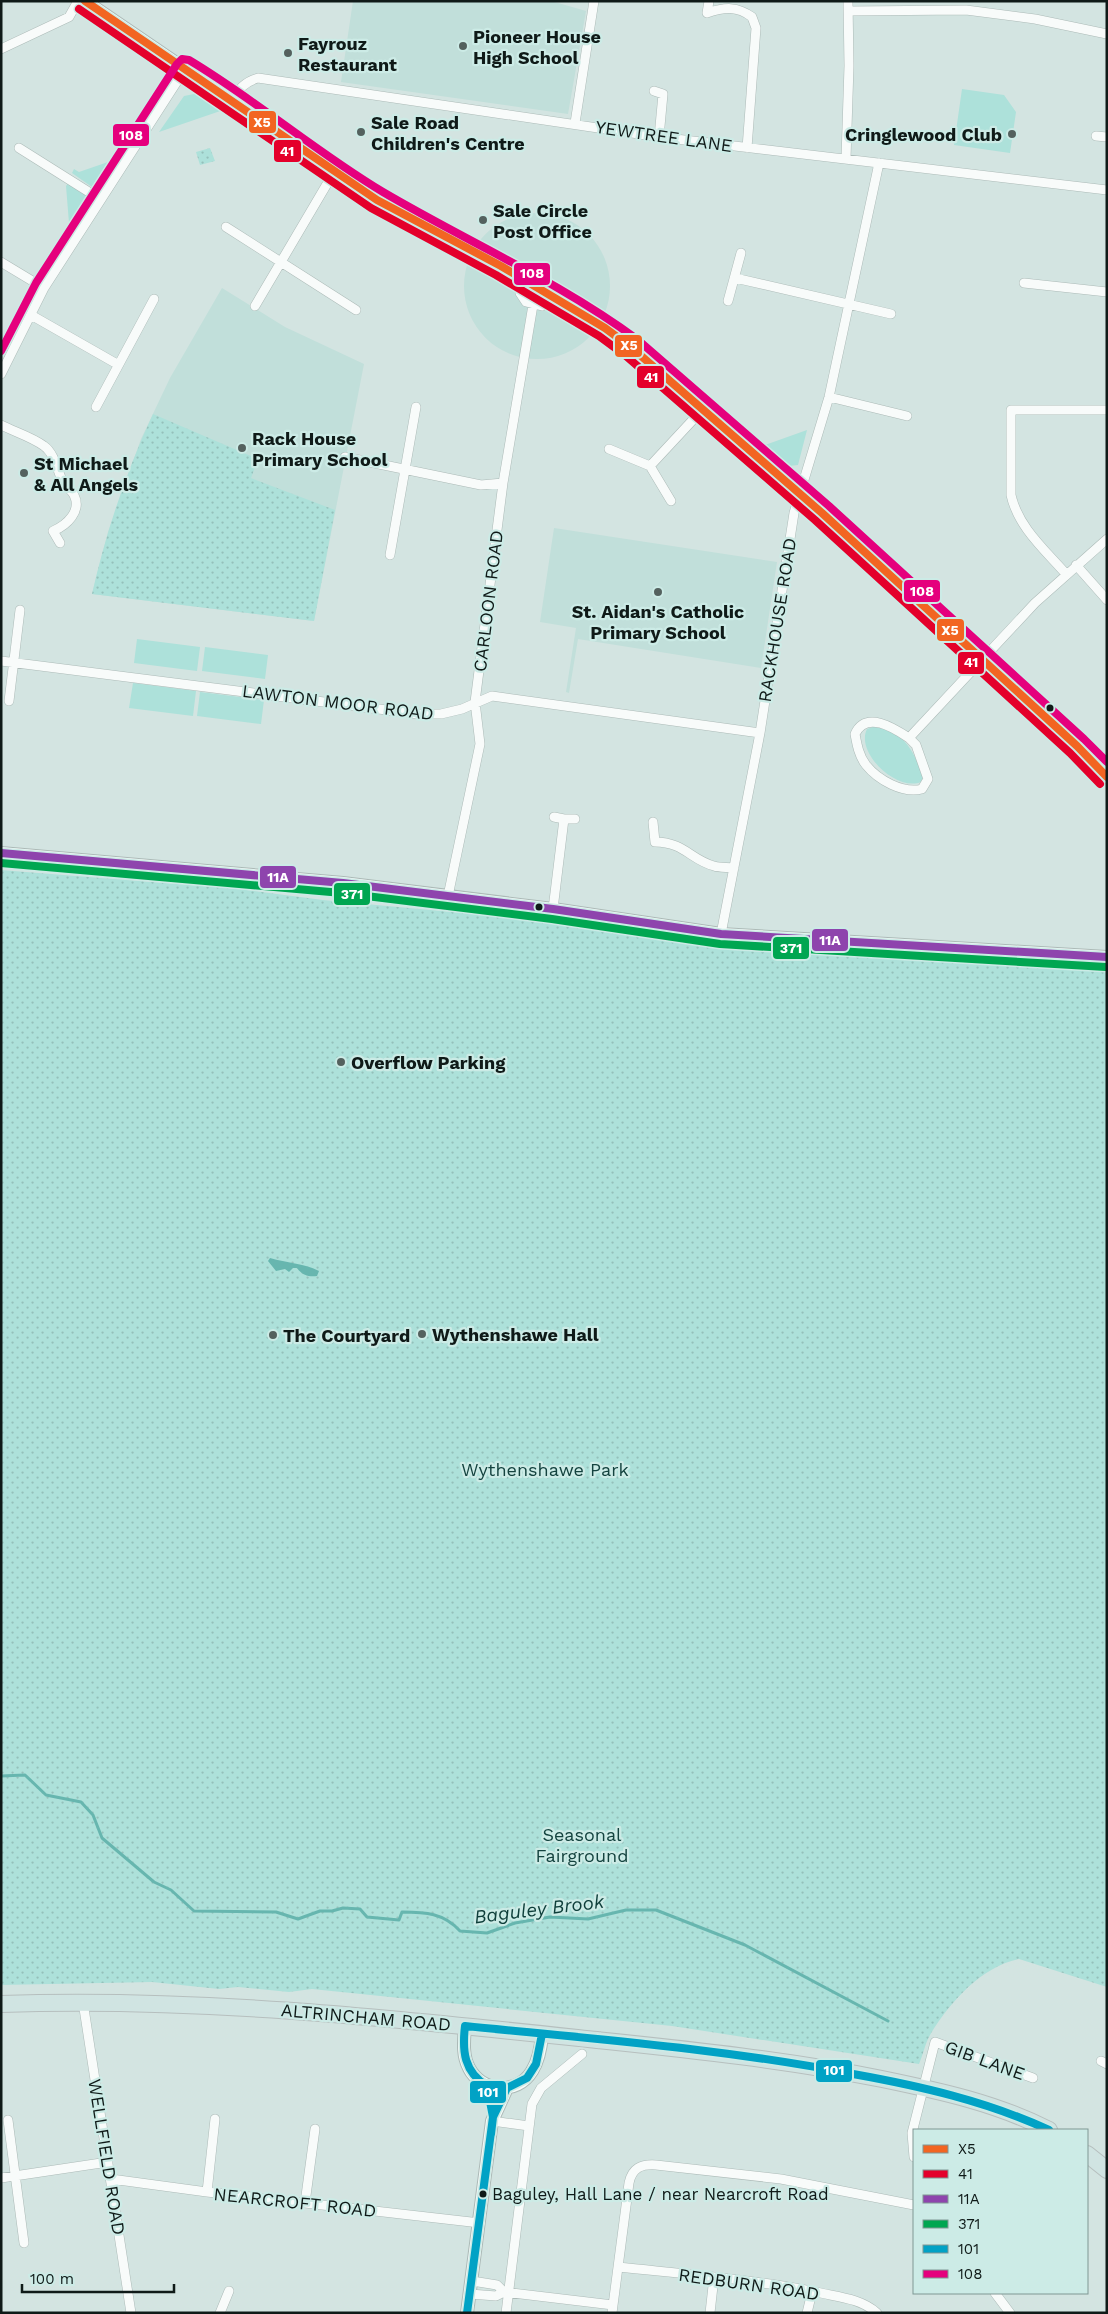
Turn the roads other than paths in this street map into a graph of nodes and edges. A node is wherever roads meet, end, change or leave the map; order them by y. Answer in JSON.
{"nodes":[{"id":1,"x":78,"y":1,"type":"edge"},
{"id":2,"x":85,"y":1,"type":"edge"},
{"id":3,"x":594,"y":1,"type":"edge"},
{"id":4,"x":710,"y":1,"type":"edge"},
{"id":5,"x":848,"y":1,"type":"edge"},
{"id":6,"x":986,"y":1,"type":"edge"},
{"id":7,"x":849,"y":11,"type":"junction"},
{"id":8,"x":986,"y":12,"type":"junction"},
{"id":9,"x":1107,"y":34,"type":"edge"},
{"id":10,"x":1,"y":49,"type":"edge"},
{"id":11,"x":185,"y":69,"type":"junction"},
{"id":12,"x":654,"y":91,"type":"dead end"},
{"id":13,"x":232,"y":101,"type":"junction"},
{"id":14,"x":575,"y":123,"type":"junction"},
{"id":15,"x":1096,"y":136,"type":"dead end"},
{"id":16,"x":658,"y":137,"type":"junction"},
{"id":17,"x":1107,"y":137,"type":"edge"},
{"id":18,"x":19,"y":148,"type":"dead end"},
{"id":19,"x":748,"y":148,"type":"junction"},
{"id":20,"x":846,"y":158,"type":"junction"},
{"id":21,"x":880,"y":163,"type":"junction"},
{"id":22,"x":334,"y":172,"type":"junction"},
{"id":23,"x":1107,"y":190,"type":"edge"},
{"id":24,"x":100,"y":199,"type":"junction"},
{"id":25,"x":226,"y":227,"type":"dead end"},
{"id":26,"x":741,"y":253,"type":"dead end"},
{"id":27,"x":280,"y":261,"type":"junction"},
{"id":28,"x":1,"y":262,"type":"edge"},
{"id":29,"x":522,"y":278,"type":"junction"},
{"id":30,"x":735,"y":278,"type":"junction"},
{"id":31,"x":1024,"y":283,"type":"dead end"},
{"id":32,"x":44,"y":288,"type":"junction"},
{"id":33,"x":1107,"y":292,"type":"edge"},
{"id":34,"x":154,"y":298,"type":"dead end"},
{"id":35,"x":555,"y":299,"type":"junction"},
{"id":36,"x":728,"y":301,"type":"dead end"},
{"id":37,"x":848,"y":303,"type":"junction"},
{"id":38,"x":533,"y":305,"type":"junction"},
{"id":39,"x":255,"y":306,"type":"dead end"},
{"id":40,"x":356,"y":310,"type":"dead end"},
{"id":41,"x":891,"y":314,"type":"dead end"},
{"id":42,"x":31,"y":315,"type":"junction"},
{"id":43,"x":117,"y":364,"type":"junction"},
{"id":44,"x":1,"y":374,"type":"edge"},
{"id":45,"x":828,"y":397,"type":"junction"},
{"id":46,"x":96,"y":407,"type":"dead end"},
{"id":47,"x":416,"y":408,"type":"dead end"},
{"id":48,"x":703,"y":409,"type":"junction"},
{"id":49,"x":1107,"y":410,"type":"edge"},
{"id":50,"x":907,"y":416,"type":"dead end"},
{"id":51,"x":1,"y":425,"type":"edge"},
{"id":52,"x":609,"y":449,"type":"dead end"},
{"id":53,"x":344,"y":457,"type":"dead end"},
{"id":54,"x":650,"y":466,"type":"junction"},
{"id":55,"x":406,"y":471,"type":"junction"},
{"id":56,"x":503,"y":483,"type":"junction"},
{"id":57,"x":799,"y":493,"type":"junction"},
{"id":58,"x":671,"y":501,"type":"dead end"},
{"id":59,"x":1107,"y":539,"type":"edge"},
{"id":60,"x":60,"y":543,"type":"dead end"},
{"id":61,"x":390,"y":555,"type":"dead end"},
{"id":62,"x":1076,"y":566,"type":"junction"},
{"id":63,"x":1066,"y":574,"type":"junction"},
{"id":64,"x":1107,"y":600,"type":"edge"},
{"id":65,"x":20,"y":610,"type":"dead end"},
{"id":66,"x":984,"y":660,"type":"junction"},
{"id":67,"x":1,"y":661,"type":"edge"},
{"id":68,"x":14,"y":663,"type":"junction"},
{"id":69,"x":9,"y":701,"type":"dead end"},
{"id":70,"x":475,"y":702,"type":"junction"},
{"id":71,"x":760,"y":733,"type":"junction"},
{"id":72,"x":909,"y":738,"type":"junction"},
{"id":73,"x":1107,"y":777,"type":"edge"},
{"id":74,"x":554,"y":816,"type":"dead end"},
{"id":75,"x":564,"y":819,"type":"junction"},
{"id":76,"x":575,"y":819,"type":"dead end"},
{"id":77,"x":653,"y":822,"type":"dead end"},
{"id":78,"x":1,"y":853,"type":"edge"},
{"id":79,"x":734,"y":868,"type":"junction"},
{"id":80,"x":448,"y":896,"type":"junction"},
{"id":81,"x":553,"y":909,"type":"junction"},
{"id":82,"x":721,"y":934,"type":"junction"},
{"id":83,"x":1107,"y":957,"type":"edge"},
{"id":84,"x":83,"y":2002,"type":"junction"},
{"id":85,"x":1,"y":2004,"type":"edge"},
{"id":86,"x":466,"y":2026,"type":"junction"},
{"id":87,"x":542,"y":2034,"type":"junction"},
{"id":88,"x":582,"y":2054,"type":"dead end"},
{"id":89,"x":1033,"y":2078,"type":"dead end"},
{"id":90,"x":488,"y":2086,"type":"junction"},
{"id":91,"x":922,"y":2087,"type":"junction"},
{"id":92,"x":507,"y":2088,"type":"junction"},
{"id":93,"x":215,"y":2119,"type":"dead end"},
{"id":94,"x":493,"y":2119,"type":"junction"},
{"id":95,"x":8,"y":2120,"type":"dead end"},
{"id":96,"x":529,"y":2126,"type":"junction"},
{"id":97,"x":315,"y":2129,"type":"dead end"},
{"id":98,"x":1047,"y":2129,"type":"edge"},
{"id":99,"x":913,"y":2145,"type":"edge"},
{"id":100,"x":1088,"y":2155,"type":"edge"},
{"id":101,"x":108,"y":2162,"type":"junction"},
{"id":102,"x":1107,"y":2170,"type":"edge"},
{"id":103,"x":15,"y":2176,"type":"junction"},
{"id":104,"x":1,"y":2178,"type":"edge"},
{"id":105,"x":111,"y":2178,"type":"junction"},
{"id":106,"x":207,"y":2192,"type":"junction"},
{"id":107,"x":305,"y":2203,"type":"junction"},
{"id":108,"x":913,"y":2205,"type":"edge"},
{"id":109,"x":480,"y":2223,"type":"junction"},
{"id":110,"x":24,"y":2243,"type":"dead end"},
{"id":111,"x":618,"y":2266,"type":"junction"},
{"id":112,"x":714,"y":2277,"type":"junction"},
{"id":113,"x":471,"y":2287,"type":"junction"},
{"id":114,"x":229,"y":2291,"type":"dead end"},
{"id":115,"x":506,"y":2292,"type":"junction"},
{"id":116,"x":812,"y":2292,"type":"junction"},
{"id":117,"x":996,"y":2294,"type":"edge"},
{"id":118,"x":612,"y":2309,"type":"edge"},
{"id":119,"x":131,"y":2313,"type":"edge"},
{"id":120,"x":220,"y":2313,"type":"edge"},
{"id":121,"x":468,"y":2313,"type":"edge"},
{"id":122,"x":506,"y":2313,"type":"edge"},
{"id":123,"x":710,"y":2313,"type":"edge"},
{"id":124,"x":807,"y":2313,"type":"edge"},
{"id":125,"x":877,"y":2313,"type":"edge"},
{"id":126,"x":1010,"y":2313,"type":"edge"}],
"edges":[{"from":1,"to":10,"type":"street"},
{"from":2,"to":11,"type":"main road"},
{"from":3,"to":14,"type":"street"},
{"from":4,"to":19,"type":"street"},
{"from":5,"to":7,"type":"street"},
{"from":6,"to":8,"type":"street"},
{"from":7,"to":8,"type":"street"},
{"from":7,"to":20,"type":"street"},
{"from":8,"to":9,"type":"street"},
{"from":11,"to":13,"type":"main road"},
{"from":11,"to":24,"type":"street"},
{"from":12,"to":16,"type":"street"},
{"from":13,"to":14,"type":"street","name":"YEWTREE LANE"},
{"from":13,"to":22,"type":"main road"},
{"from":14,"to":16,"type":"street","name":"YEWTREE LANE"},
{"from":15,"to":17,"type":"street"},
{"from":16,"to":19,"type":"street","name":"YEWTREE LANE"},
{"from":18,"to":24,"type":"street"},
{"from":19,"to":20,"type":"street","name":"YEWTREE LANE"},
{"from":20,"to":21,"type":"street","name":"YEWTREE LANE"},
{"from":21,"to":23,"type":"street","name":"YEWTREE LANE"},
{"from":21,"to":37,"type":"street","name":"RACKHOUSE ROAD"},
{"from":22,"to":27,"type":"street"},
{"from":22,"to":29,"type":"main road"},
{"from":24,"to":32,"type":"street"},
{"from":25,"to":27,"type":"street"},
{"from":26,"to":30,"type":"street"},
{"from":27,"to":39,"type":"street"},
{"from":27,"to":40,"type":"street"},
{"from":28,"to":32,"type":"street"},
{"from":29,"to":35,"type":"main road"},
{"from":29,"to":38,"type":"street"},
{"from":30,"to":36,"type":"street"},
{"from":30,"to":37,"type":"street"},
{"from":31,"to":33,"type":"street"},
{"from":32,"to":42,"type":"street"},
{"from":34,"to":43,"type":"street"},
{"from":35,"to":38,"type":"street"},
{"from":35,"to":48,"type":"main road"},
{"from":37,"to":41,"type":"street"},
{"from":37,"to":45,"type":"street","name":"RACKHOUSE ROAD"},
{"from":38,"to":56,"type":"street","name":"CARLOON ROAD"},
{"from":42,"to":43,"type":"street"},
{"from":42,"to":44,"type":"street"},
{"from":43,"to":46,"type":"street"},
{"from":45,"to":50,"type":"street"},
{"from":45,"to":57,"type":"street","name":"RACKHOUSE ROAD"},
{"from":47,"to":55,"type":"street"},
{"from":48,"to":54,"type":"street"},
{"from":48,"to":57,"type":"main road"},
{"from":49,"to":63,"type":"street"},
{"from":51,"to":60,"type":"street"},
{"from":52,"to":54,"type":"street"},
{"from":53,"to":55,"type":"street"},
{"from":54,"to":58,"type":"street"},
{"from":55,"to":56,"type":"street"},
{"from":55,"to":61,"type":"street"},
{"from":56,"to":70,"type":"street","name":"CARLOON ROAD"},
{"from":57,"to":66,"type":"main road"},
{"from":57,"to":71,"type":"street","name":"RACKHOUSE ROAD"},
{"from":59,"to":62,"type":"street"},
{"from":62,"to":63,"type":"street"},
{"from":62,"to":64,"type":"street"},
{"from":63,"to":66,"type":"street"},
{"from":65,"to":68,"type":"street"},
{"from":66,"to":72,"type":"street"},
{"from":66,"to":73,"type":"main road"},
{"from":67,"to":68,"type":"street","name":"LAWTON MOOR ROAD"},
{"from":68,"to":69,"type":"street"},
{"from":68,"to":70,"type":"street","name":"LAWTON MOOR ROAD"},
{"from":70,"to":71,"type":"street","name":"LAWTON MOOR ROAD"},
{"from":70,"to":80,"type":"street","name":"CARLOON ROAD"},
{"from":71,"to":79,"type":"street","name":"RACKHOUSE ROAD"},
{"from":72,"to":72,"type":"street"},
{"from":74,"to":75,"type":"street"},
{"from":75,"to":76,"type":"street"},
{"from":75,"to":81,"type":"street"},
{"from":77,"to":79,"type":"street"},
{"from":78,"to":80,"type":"main road"},
{"from":79,"to":82,"type":"street","name":"RACKHOUSE ROAD"},
{"from":80,"to":81,"type":"main road"},
{"from":81,"to":82,"type":"main road"},
{"from":82,"to":83,"type":"main road"},
{"from":84,"to":85,"type":"highway","name":"ALTRINCHAM ROAD"},
{"from":84,"to":86,"type":"highway","name":"ALTRINCHAM ROAD"},
{"from":84,"to":101,"type":"street","name":"WELLFIELD ROAD"},
{"from":86,"to":87,"type":"highway","name":"ALTRINCHAM ROAD"},
{"from":86,"to":90,"type":"main road"},
{"from":87,"to":91,"type":"highway","name":"ALTRINCHAM ROAD"},
{"from":87,"to":92,"type":"main road"},
{"from":88,"to":96,"type":"street"},
{"from":89,"to":91,"type":"street","name":"GIB LANE"},
{"from":90,"to":92,"type":"main road"},
{"from":90,"to":94,"type":"main road"},
{"from":91,"to":98,"type":"highway","name":"ALTRINCHAM ROAD"},
{"from":91,"to":99,"type":"street","name":"GIB LANE"},
{"from":92,"to":94,"type":"main road"},
{"from":93,"to":106,"type":"street"},
{"from":94,"to":96,"type":"street"},
{"from":94,"to":109,"type":"main road"},
{"from":95,"to":103,"type":"street"},
{"from":96,"to":115,"type":"street"},
{"from":97,"to":107,"type":"street"},
{"from":100,"to":102,"type":"highway"},
{"from":101,"to":103,"type":"street"},
{"from":101,"to":105,"type":"street","name":"WELLFIELD ROAD"},
{"from":103,"to":104,"type":"street"},
{"from":103,"to":110,"type":"street"},
{"from":105,"to":106,"type":"street","name":"NEARCROFT ROAD"},
{"from":105,"to":119,"type":"street","name":"WELLFIELD ROAD"},
{"from":106,"to":107,"type":"street","name":"NEARCROFT ROAD"},
{"from":107,"to":109,"type":"street","name":"NEARCROFT ROAD"},
{"from":108,"to":111,"type":"street"},
{"from":109,"to":113,"type":"main road"},
{"from":111,"to":112,"type":"street","name":"REDBURN ROAD"},
{"from":111,"to":118,"type":"street"},
{"from":112,"to":116,"type":"street","name":"REDBURN ROAD"},
{"from":112,"to":123,"type":"street"},
{"from":113,"to":115,"type":"street"},
{"from":113,"to":121,"type":"main road"},
{"from":114,"to":120,"type":"street"},
{"from":115,"to":118,"type":"street"},
{"from":115,"to":122,"type":"street"},
{"from":116,"to":124,"type":"street"},
{"from":116,"to":125,"type":"street","name":"REDBURN ROAD"},
{"from":117,"to":126,"type":"street"}]}
